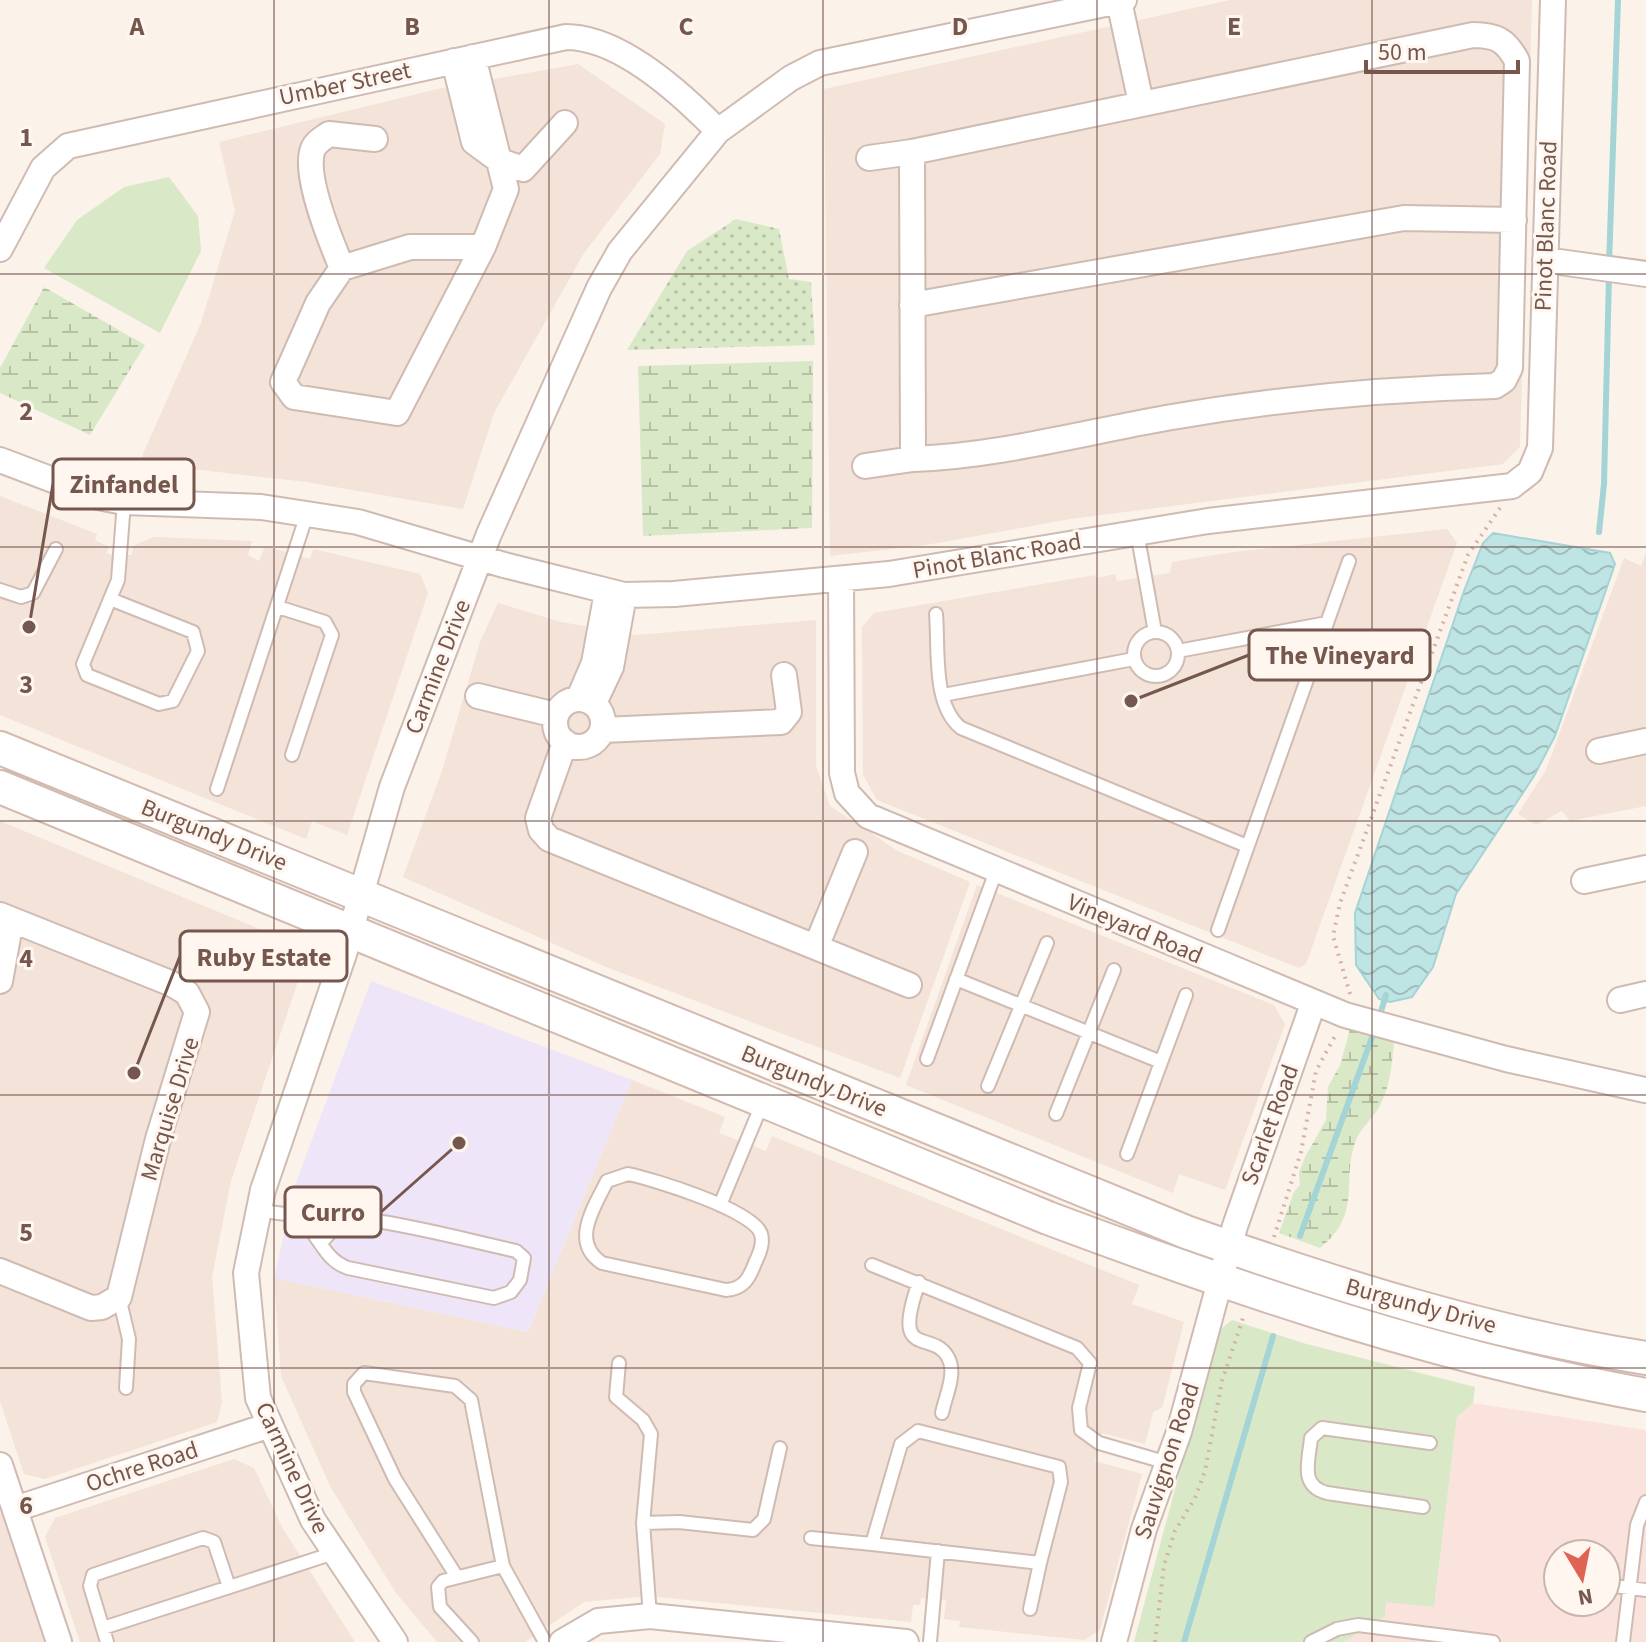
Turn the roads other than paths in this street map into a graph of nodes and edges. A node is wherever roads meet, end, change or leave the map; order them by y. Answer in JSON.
{"nodes":[{"id":1,"x":1122,"y":0,"type":"edge"},
{"id":2,"x":1553,"y":0,"type":"edge"},
{"id":3,"x":463,"y":59,"type":"junction"},
{"id":4,"x":1141,"y":103,"type":"junction"},
{"id":5,"x":565,"y":123,"type":"dead end"},
{"id":6,"x":718,"y":131,"type":"junction"},
{"id":7,"x":375,"y":139,"type":"dead end"},
{"id":8,"x":912,"y":152,"type":"junction"},
{"id":9,"x":869,"y":158,"type":"dead end"},
{"id":10,"x":500,"y":161,"type":"junction"},
{"id":11,"x":1514,"y":220,"type":"junction"},
{"id":12,"x":483,"y":247,"type":"junction"},
{"id":13,"x":0,"y":249,"type":"edge"},
{"id":14,"x":1545,"y":260,"type":"junction"},
{"id":15,"x":342,"y":268,"type":"junction"},
{"id":16,"x":1642,"y":274,"type":"edge"},
{"id":17,"x":912,"y":305,"type":"junction"},
{"id":18,"x":913,"y":459,"type":"junction"},
{"id":19,"x":0,"y":460,"type":"edge"},
{"id":20,"x":865,"y":466,"type":"dead end"},
{"id":21,"x":124,"y":502,"type":"junction"},
{"id":22,"x":307,"y":514,"type":"junction"},
{"id":23,"x":1137,"y":532,"type":"junction"},
{"id":24,"x":56,"y":549,"type":"dead end"},
{"id":25,"x":480,"y":558,"type":"junction"},
{"id":26,"x":1349,"y":561,"type":"dead end"},
{"id":27,"x":841,"y":579,"type":"junction"},
{"id":28,"x":0,"y":590,"type":"edge"},
{"id":29,"x":615,"y":594,"type":"junction"},
{"id":30,"x":110,"y":599,"type":"junction"},
{"id":31,"x":278,"y":607,"type":"junction"},
{"id":32,"x":936,"y":614,"type":"dead end"},
{"id":33,"x":1327,"y":623,"type":"junction"},
{"id":34,"x":1155,"y":632,"type":"junction"},
{"id":35,"x":1178,"y":651,"type":"junction"},
{"id":36,"x":1134,"y":659,"type":"junction"},
{"id":37,"x":784,"y":675,"type":"dead end"},
{"id":38,"x":943,"y":695,"type":"junction"},
{"id":39,"x":478,"y":696,"type":"dead end"},
{"id":40,"x":587,"y":701,"type":"junction"},
{"id":41,"x":556,"y":715,"type":"junction"},
{"id":42,"x":603,"y":730,"type":"junction"},
{"id":43,"x":1646,"y":741,"type":"edge"},
{"id":44,"x":565,"y":742,"type":"junction"},
{"id":45,"x":0,"y":748,"type":"edge"},
{"id":46,"x":1599,"y":751,"type":"dead end"},
{"id":47,"x":292,"y":755,"type":"dead end"},
{"id":48,"x":0,"y":787,"type":"edge"},
{"id":49,"x":217,"y":789,"type":"dead end"},
{"id":50,"x":1247,"y":846,"type":"junction"},
{"id":51,"x":855,"y":852,"type":"dead end"},
{"id":52,"x":1646,"y":868,"type":"edge"},
{"id":53,"x":996,"y":871,"type":"junction"},
{"id":54,"x":1584,"y":881,"type":"dead end"},
{"id":55,"x":358,"y":894,"type":"junction"},
{"id":56,"x":6,"y":918,"type":"edge"},
{"id":57,"x":1218,"y":930,"type":"dead end"},
{"id":58,"x":350,"y":931,"type":"junction"},
{"id":59,"x":1047,"y":943,"type":"dead end"},
{"id":60,"x":816,"y":947,"type":"junction"},
{"id":61,"x":1114,"y":970,"type":"dead end"},
{"id":62,"x":956,"y":979,"type":"junction"},
{"id":63,"x":0,"y":981,"type":"edge"},
{"id":64,"x":909,"y":985,"type":"dead end"},
{"id":65,"x":1646,"y":994,"type":"edge"},
{"id":66,"x":1186,"y":995,"type":"dead end"},
{"id":67,"x":1620,"y":1000,"type":"dead end"},
{"id":68,"x":1022,"y":1004,"type":"junction"},
{"id":69,"x":1313,"y":1004,"type":"junction"},
{"id":70,"x":1089,"y":1033,"type":"junction"},
{"id":71,"x":927,"y":1059,"type":"dead end"},
{"id":72,"x":1161,"y":1062,"type":"junction"},
{"id":73,"x":777,"y":1066,"type":"junction"},
{"id":74,"x":988,"y":1086,"type":"dead end"},
{"id":75,"x":1645,"y":1090,"type":"edge"},
{"id":76,"x":764,"y":1101,"type":"junction"},
{"id":77,"x":1056,"y":1114,"type":"dead end"},
{"id":78,"x":1127,"y":1154,"type":"dead end"},
{"id":79,"x":720,"y":1205,"type":"junction"},
{"id":80,"x":259,"y":1210,"type":"junction"},
{"id":81,"x":298,"y":1218,"type":"junction"},
{"id":82,"x":343,"y":1218,"type":"junction"},
{"id":83,"x":321,"y":1243,"type":"junction"},
{"id":84,"x":1229,"y":1247,"type":"junction"},
{"id":85,"x":872,"y":1265,"type":"dead end"},
{"id":86,"x":0,"y":1271,"type":"edge"},
{"id":87,"x":1220,"y":1280,"type":"junction"},
{"id":88,"x":919,"y":1282,"type":"junction"},
{"id":89,"x":119,"y":1297,"type":"junction"},
{"id":90,"x":1646,"y":1358,"type":"edge"},
{"id":91,"x":619,"y":1363,"type":"dead end"},
{"id":92,"x":126,"y":1388,"type":"dead end"},
{"id":93,"x":1646,"y":1395,"type":"edge"},
{"id":94,"x":942,"y":1413,"type":"dead end"},
{"id":95,"x":270,"y":1425,"type":"junction"},
{"id":96,"x":1430,"y":1443,"type":"dead end"},
{"id":97,"x":780,"y":1448,"type":"dead end"},
{"id":98,"x":1168,"y":1463,"type":"junction"},
{"id":99,"x":0,"y":1465,"type":"edge"},
{"id":100,"x":1646,"y":1502,"type":"edge"},
{"id":101,"x":1423,"y":1507,"type":"dead end"},
{"id":102,"x":15,"y":1509,"type":"junction"},
{"id":103,"x":643,"y":1523,"type":"junction"},
{"id":104,"x":811,"y":1538,"type":"dead end"},
{"id":105,"x":872,"y":1544,"type":"junction"},
{"id":106,"x":938,"y":1551,"type":"junction"},
{"id":107,"x":334,"y":1553,"type":"junction"},
{"id":108,"x":1040,"y":1563,"type":"junction"},
{"id":109,"x":503,"y":1566,"type":"junction"},
{"id":110,"x":457,"y":1577,"type":"junction"},
{"id":111,"x":1622,"y":1586,"type":"edge"},
{"id":112,"x":229,"y":1587,"type":"junction"},
{"id":113,"x":1629,"y":1587,"type":"junction"},
{"id":114,"x":1646,"y":1590,"type":"edge"},
{"id":115,"x":1030,"y":1609,"type":"dead end"},
{"id":116,"x":650,"y":1616,"type":"junction"},
{"id":117,"x":103,"y":1628,"type":"junction"},
{"id":118,"x":813,"y":1637,"type":"edge"},
{"id":119,"x":59,"y":1642,"type":"edge"},
{"id":120,"x":107,"y":1642,"type":"edge"},
{"id":121,"x":395,"y":1642,"type":"edge"},
{"id":122,"x":472,"y":1642,"type":"edge"},
{"id":123,"x":545,"y":1642,"type":"edge"},
{"id":124,"x":562,"y":1642,"type":"edge"},
{"id":125,"x":906,"y":1642,"type":"edge"},
{"id":126,"x":930,"y":1642,"type":"edge"},
{"id":127,"x":1114,"y":1642,"type":"edge"},
{"id":128,"x":1311,"y":1642,"type":"edge"},
{"id":129,"x":1493,"y":1642,"type":"edge"},
{"id":130,"x":1623,"y":1642,"type":"edge"}],
"edges":[{"from":1,"to":4,"type":"street"},
{"from":1,"to":6,"type":"street","name":"Carmine Drive"},
{"from":2,"to":14,"type":"street","name":"Pinot Blanc Road"},
{"from":3,"to":6,"type":"street","name":"Umber Street"},
{"from":3,"to":10,"type":"street"},
{"from":3,"to":13,"type":"street","name":"Umber Street"},
{"from":4,"to":8,"type":"street"},
{"from":4,"to":11,"type":"street"},
{"from":5,"to":10,"type":"street"},
{"from":6,"to":25,"type":"street","name":"Carmine Drive"},
{"from":7,"to":15,"type":"street"},
{"from":8,"to":9,"type":"street"},
{"from":8,"to":17,"type":"street"},
{"from":10,"to":12,"type":"street"},
{"from":11,"to":17,"type":"street"},
{"from":11,"to":18,"type":"street"},
{"from":12,"to":15,"type":"street"},
{"from":12,"to":15,"type":"street"},
{"from":14,"to":16,"type":"street"},
{"from":14,"to":23,"type":"street","name":"Pinot Blanc Road"},
{"from":17,"to":18,"type":"street"},
{"from":18,"to":20,"type":"street"},
{"from":19,"to":21,"type":"street","name":"Pinot Blanc Road"},
{"from":21,"to":22,"type":"street","name":"Pinot Blanc Road"},
{"from":21,"to":30,"type":"lane"},
{"from":22,"to":25,"type":"street","name":"Pinot Blanc Road"},
{"from":22,"to":31,"type":"lane"},
{"from":23,"to":27,"type":"street","name":"Pinot Blanc Road"},
{"from":23,"to":34,"type":"lane"},
{"from":24,"to":28,"type":"lane"},
{"from":25,"to":29,"type":"street","name":"Pinot Blanc Road"},
{"from":25,"to":55,"type":"street","name":"Carmine Drive"},
{"from":26,"to":33,"type":"lane"},
{"from":27,"to":29,"type":"street","name":"Pinot Blanc Road"},
{"from":27,"to":53,"type":"street","name":"Vineyard Road"},
{"from":29,"to":40,"type":"street"},
{"from":30,"to":30,"type":"lane"},
{"from":31,"to":47,"type":"lane"},
{"from":31,"to":49,"type":"lane"},
{"from":32,"to":38,"type":"lane"},
{"from":33,"to":35,"type":"lane"},
{"from":33,"to":50,"type":"lane"},
{"from":34,"to":35,"type":"lane"},
{"from":34,"to":36,"type":"lane"},
{"from":35,"to":36,"type":"lane"},
{"from":36,"to":38,"type":"lane"},
{"from":37,"to":42,"type":"street"},
{"from":38,"to":50,"type":"lane"},
{"from":39,"to":41,"type":"street"},
{"from":40,"to":41,"type":"street"},
{"from":40,"to":42,"type":"street"},
{"from":41,"to":44,"type":"street"},
{"from":42,"to":44,"type":"street"},
{"from":43,"to":46,"type":"street"},
{"from":44,"to":60,"type":"street"},
{"from":45,"to":55,"type":"main road","name":"Burgundy Drive"},
{"from":48,"to":58,"type":"main road","name":"Burgundy Drive"},
{"from":50,"to":57,"type":"lane"},
{"from":51,"to":60,"type":"street"},
{"from":52,"to":54,"type":"street"},
{"from":53,"to":62,"type":"lane"},
{"from":53,"to":69,"type":"street","name":"Vineyard Road"},
{"from":55,"to":58,"type":"street","name":"Carmine Drive"},
{"from":55,"to":73,"type":"main road","name":"Burgundy Drive"},
{"from":56,"to":63,"type":"street"},
{"from":56,"to":89,"type":"street","name":"Marquise Drive"},
{"from":58,"to":76,"type":"main road","name":"Burgundy Drive"},
{"from":58,"to":80,"type":"street","name":"Carmine Drive"},
{"from":59,"to":68,"type":"lane"},
{"from":60,"to":64,"type":"street"},
{"from":61,"to":70,"type":"lane"},
{"from":62,"to":68,"type":"lane"},
{"from":62,"to":71,"type":"lane"},
{"from":65,"to":67,"type":"street"},
{"from":66,"to":72,"type":"lane"},
{"from":68,"to":70,"type":"lane"},
{"from":68,"to":74,"type":"lane"},
{"from":69,"to":75,"type":"street","name":"Vineyard Road"},
{"from":69,"to":84,"type":"street","name":"Scarlet Road"},
{"from":70,"to":72,"type":"lane"},
{"from":70,"to":77,"type":"lane"},
{"from":72,"to":78,"type":"lane"},
{"from":73,"to":76,"type":"street"},
{"from":73,"to":84,"type":"main road","name":"Burgundy Drive"},
{"from":76,"to":79,"type":"lane"},
{"from":76,"to":87,"type":"main road","name":"Burgundy Drive"},
{"from":79,"to":79,"type":"lane"},
{"from":80,"to":81,"type":"lane"},
{"from":80,"to":95,"type":"street","name":"Carmine Drive"},
{"from":81,"to":82,"type":"lane"},
{"from":81,"to":83,"type":"lane"},
{"from":82,"to":83,"type":"lane"},
{"from":82,"to":83,"type":"lane"},
{"from":84,"to":87,"type":"street","name":"Scarlet Road"},
{"from":84,"to":90,"type":"main road","name":"Burgundy Drive"},
{"from":85,"to":88,"type":"lane"},
{"from":86,"to":89,"type":"street"},
{"from":87,"to":93,"type":"main road","name":"Burgundy Drive"},
{"from":87,"to":98,"type":"street","name":"Sauvignon Road"},
{"from":88,"to":94,"type":"lane"},
{"from":88,"to":98,"type":"lane"},
{"from":89,"to":92,"type":"lane"},
{"from":91,"to":103,"type":"lane"},
{"from":95,"to":102,"type":"street","name":"Ochre Road"},
{"from":95,"to":107,"type":"street","name":"Carmine Drive"},
{"from":96,"to":101,"type":"lane"},
{"from":97,"to":103,"type":"lane"},
{"from":98,"to":127,"type":"street","name":"Sauvignon Road"},
{"from":99,"to":102,"type":"street"},
{"from":100,"to":113,"type":"lane"},
{"from":102,"to":119,"type":"street"},
{"from":103,"to":116,"type":"lane"},
{"from":104,"to":105,"type":"lane"},
{"from":105,"to":106,"type":"lane"},
{"from":105,"to":108,"type":"lane"},
{"from":106,"to":108,"type":"lane"},
{"from":106,"to":126,"type":"lane"},
{"from":107,"to":112,"type":"lane"},
{"from":107,"to":121,"type":"street","name":"Carmine Drive"},
{"from":108,"to":115,"type":"lane"},
{"from":109,"to":110,"type":"lane"},
{"from":109,"to":110,"type":"lane"},
{"from":109,"to":123,"type":"lane"},
{"from":110,"to":122,"type":"lane"},
{"from":111,"to":113,"type":"lane"},
{"from":112,"to":117,"type":"lane"},
{"from":112,"to":117,"type":"lane"},
{"from":113,"to":114,"type":"lane"},
{"from":113,"to":130,"type":"lane"},
{"from":116,"to":118,"type":"street"},
{"from":116,"to":124,"type":"street"},
{"from":117,"to":120,"type":"lane"},
{"from":118,"to":125,"type":"street"},
{"from":128,"to":129,"type":"lane"}]}
